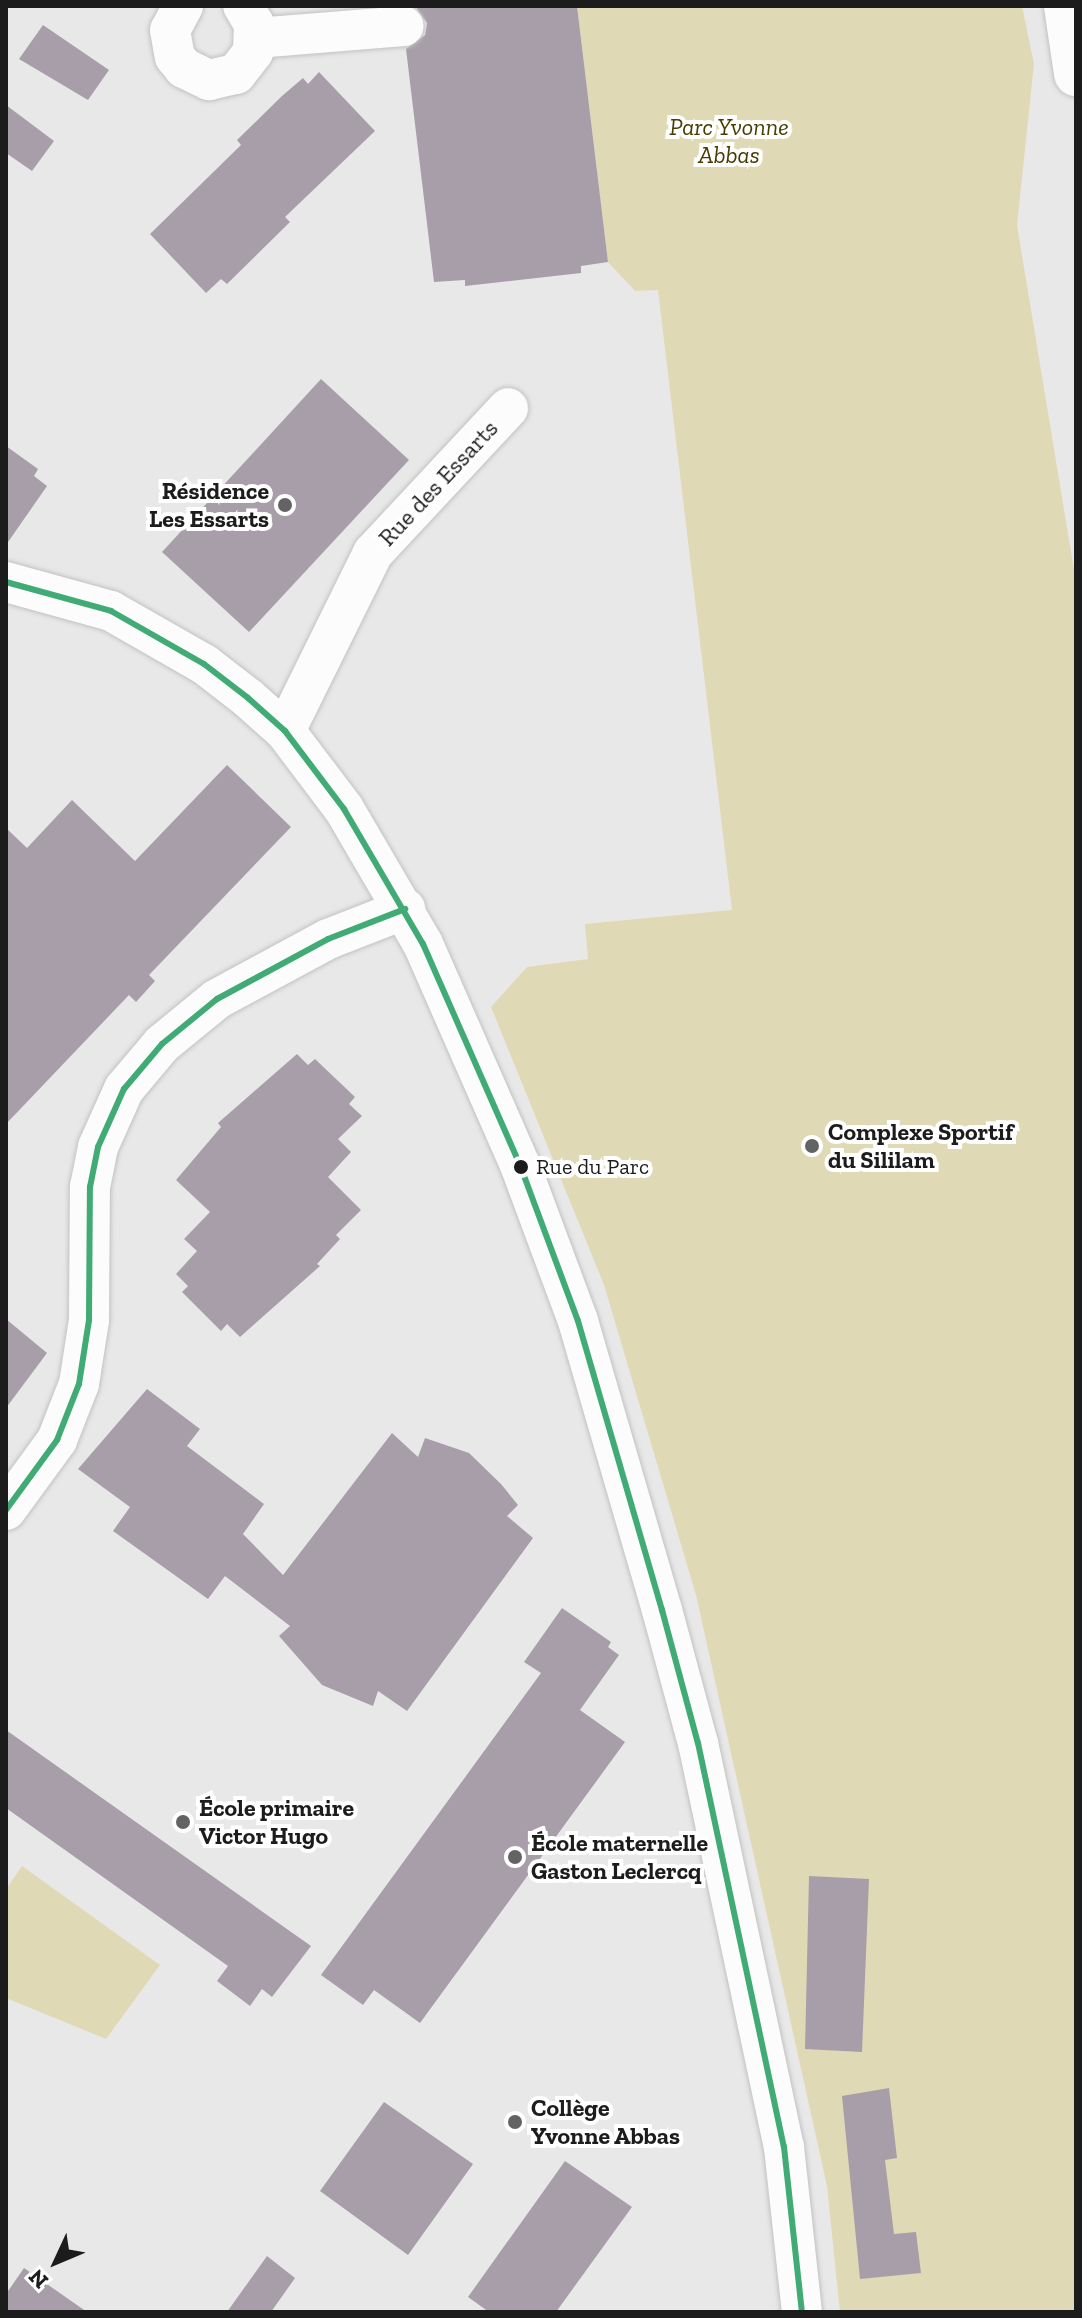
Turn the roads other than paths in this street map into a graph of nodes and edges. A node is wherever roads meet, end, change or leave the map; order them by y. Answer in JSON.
{"nodes":[{"id":1,"x":183,"y":6,"type":"edge"},
{"id":2,"x":1066,"y":6,"type":"edge"},
{"id":3,"x":250,"y":22,"type":"edge"},
{"id":4,"x":404,"y":26,"type":"dead end"},
{"id":5,"x":1076,"y":74,"type":"edge"},
{"id":6,"x":508,"y":408,"type":"dead end"},
{"id":7,"x":6,"y":582,"type":"edge"},
{"id":8,"x":285,"y":731,"type":"junction"},
{"id":9,"x":405,"y":909,"type":"junction"},
{"id":10,"x":6,"y":1510,"type":"edge"},
{"id":11,"x":802,"y":2312,"type":"edge"}],
"edges":[{"from":1,"to":3,"type":"street"},
{"from":2,"to":5,"type":"highway"},
{"from":3,"to":4,"type":"street"},
{"from":6,"to":8,"type":"street","name":"Rue des Essarts"},
{"from":7,"to":8,"type":"street"},
{"from":8,"to":9,"type":"street"},
{"from":9,"to":10,"type":"street"},
{"from":9,"to":11,"type":"street"}]}
